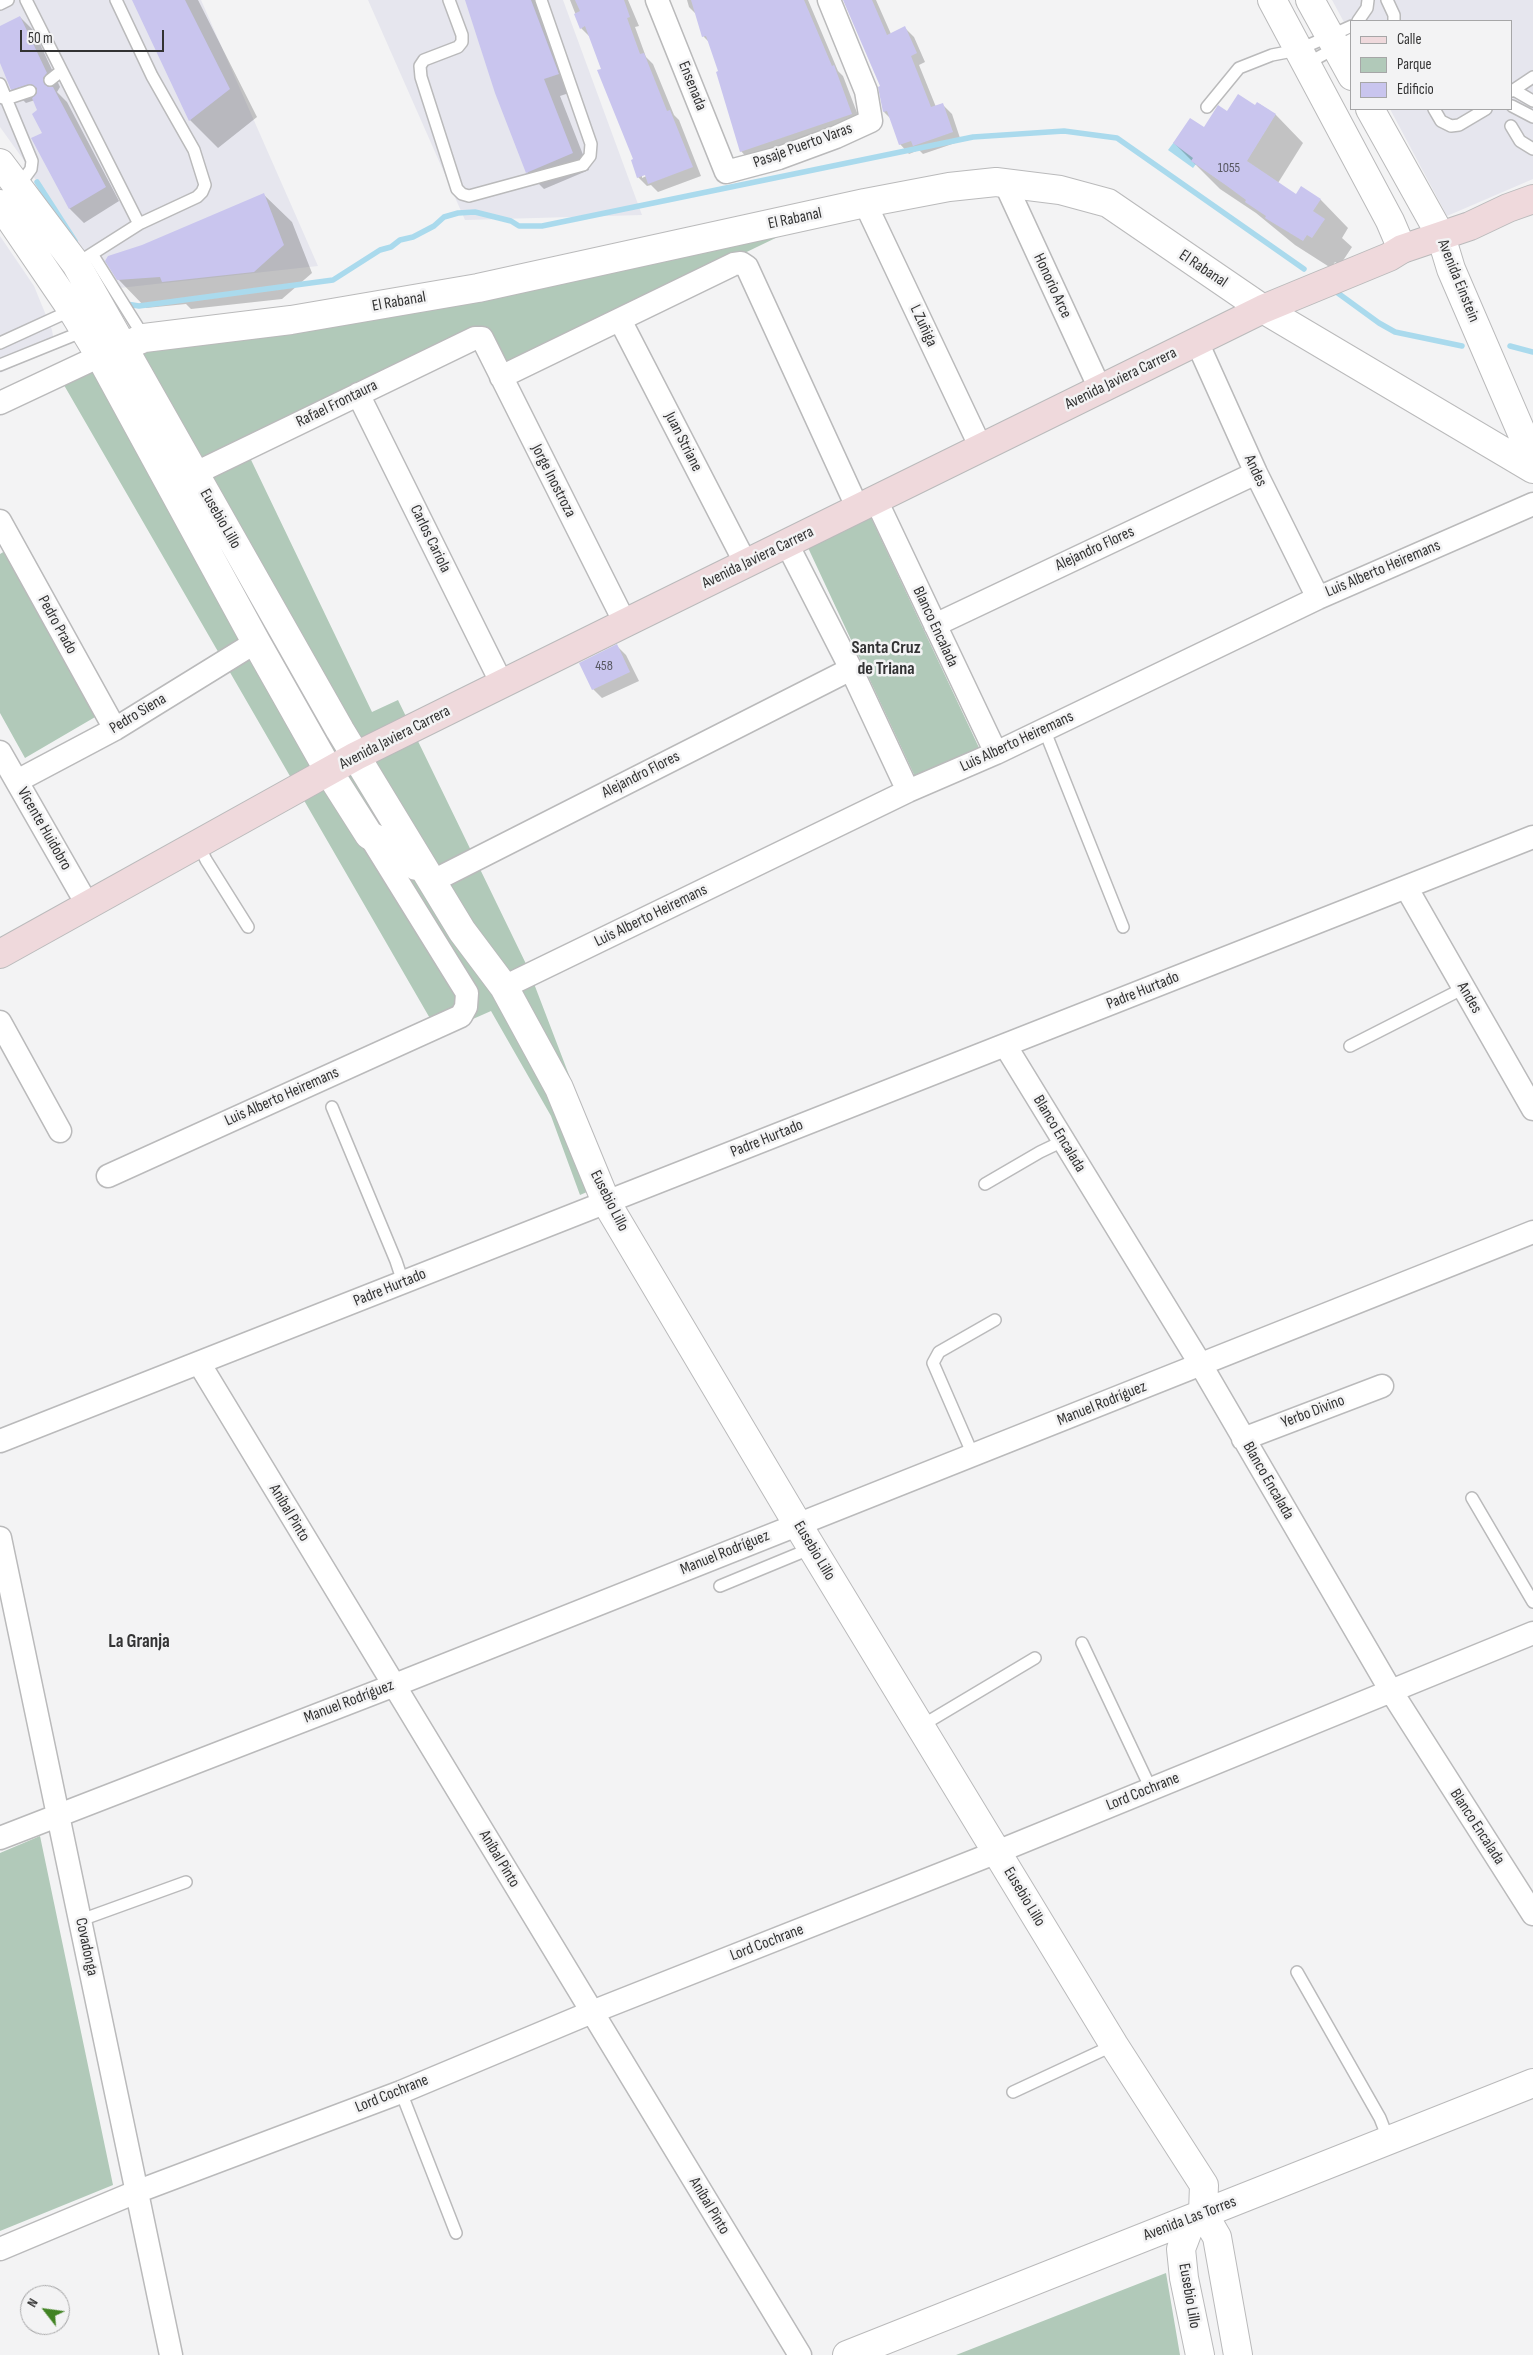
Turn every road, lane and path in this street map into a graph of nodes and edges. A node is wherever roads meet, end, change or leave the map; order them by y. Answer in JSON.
{"nodes":[{"id":1,"x":8,"y":0,"type":"edge"},
{"id":2,"x":26,"y":0,"type":"edge"},
{"id":3,"x":116,"y":0,"type":"edge"},
{"id":4,"x":449,"y":0,"type":"edge"},
{"id":5,"x":541,"y":0,"type":"edge"},
{"id":6,"x":657,"y":0,"type":"edge"},
{"id":7,"x":829,"y":0,"type":"edge"},
{"id":8,"x":1272,"y":0,"type":"edge"},
{"id":9,"x":1310,"y":0,"type":"edge"},
{"id":10,"x":1368,"y":0,"type":"edge"},
{"id":11,"x":1386,"y":0,"type":"edge"},
{"id":12,"x":0,"y":4,"type":"edge"},
{"id":13,"x":1359,"y":20,"type":"edge"},
{"id":14,"x":1394,"y":20,"type":"edge"},
{"id":15,"x":1342,"y":37,"type":"edge"},
{"id":16,"x":1302,"y":57,"type":"junction"},
{"id":17,"x":1350,"y":68,"type":"edge"},
{"id":18,"x":60,"y":72,"type":"junction"},
{"id":19,"x":1533,"y":77,"type":"edge"},
{"id":20,"x":50,"y":80,"type":"dead end"},
{"id":21,"x":0,"y":84,"type":"edge"},
{"id":22,"x":1513,"y":90,"type":"edge"},
{"id":23,"x":30,"y":91,"type":"dead end"},
{"id":24,"x":3,"y":98,"type":"edge"},
{"id":25,"x":1533,"y":101,"type":"edge"},
{"id":26,"x":1207,"y":107,"type":"dead end"},
{"id":27,"x":1513,"y":107,"type":"edge"},
{"id":28,"x":1371,"y":110,"type":"edge"},
{"id":29,"x":1435,"y":110,"type":"edge"},
{"id":30,"x":1485,"y":110,"type":"edge"},
{"id":31,"x":1533,"y":117,"type":"edge"},
{"id":32,"x":1511,"y":126,"type":"dead end"},
{"id":33,"x":1533,"y":149,"type":"edge"},
{"id":34,"x":0,"y":163,"type":"edge"},
{"id":35,"x":726,"y":172,"type":"joint"},
{"id":36,"x":1005,"y":183,"type":"junction"},
{"id":37,"x":8,"y":196,"type":"edge"},
{"id":38,"x":1533,"y":199,"type":"edge"},
{"id":39,"x":865,"y":204,"type":"junction"},
{"id":40,"x":139,"y":224,"type":"junction"},
{"id":41,"x":1440,"y":236,"type":"junction"},
{"id":42,"x":1402,"y":250,"type":"junction"},
{"id":43,"x":84,"y":259,"type":"junction"},
{"id":44,"x":1263,"y":309,"type":"junction"},
{"id":45,"x":620,"y":320,"type":"junction"},
{"id":46,"x":88,"y":321,"type":"junction"},
{"id":47,"x":482,"y":338,"type":"joint"},
{"id":48,"x":1197,"y":342,"type":"junction"},
{"id":49,"x":0,"y":343,"type":"edge"},
{"id":50,"x":122,"y":347,"type":"junction"},
{"id":51,"x":0,"y":365,"type":"edge"},
{"id":52,"x":501,"y":377,"type":"junction"},
{"id":53,"x":1100,"y":390,"type":"junction"},
{"id":54,"x":358,"y":394,"type":"junction"},
{"id":55,"x":0,"y":403,"type":"edge"},
{"id":56,"x":981,"y":448,"type":"junction"},
{"id":57,"x":1533,"y":460,"type":"edge"},
{"id":58,"x":1533,"y":469,"type":"edge"},
{"id":59,"x":1256,"y":473,"type":"junction"},
{"id":60,"x":194,"y":474,"type":"junction"},
{"id":61,"x":867,"y":504,"type":"junction"},
{"id":62,"x":1533,"y":504,"type":"edge"},
{"id":63,"x":4,"y":536,"type":"edge"},
{"id":64,"x":787,"y":544,"type":"junction"},
{"id":65,"x":746,"y":564,"type":"junction"},
{"id":66,"x":1318,"y":598,"type":"junction"},
{"id":67,"x":625,"y":623,"type":"junction"},
{"id":68,"x":935,"y":625,"type":"junction"},
{"id":69,"x":256,"y":642,"type":"junction"},
{"id":70,"x":851,"y":669,"type":"junction"},
{"id":71,"x":502,"y":684,"type":"junction"},
{"id":72,"x":115,"y":728,"type":"junction"},
{"id":73,"x":1044,"y":729,"type":"junction"},
{"id":74,"x":0,"y":752,"type":"edge"},
{"id":75,"x":996,"y":753,"type":"junction"},
{"id":76,"x":356,"y":756,"type":"junction"},
{"id":77,"x":330,"y":772,"type":"junction"},
{"id":78,"x":17,"y":781,"type":"junction"},
{"id":79,"x":908,"y":791,"type":"junction"},
{"id":80,"x":370,"y":835,"type":"junction"},
{"id":81,"x":1533,"y":837,"type":"edge"},
{"id":82,"x":198,"y":844,"type":"junction"},
{"id":83,"x":431,"y":882,"type":"junction"},
{"id":84,"x":1406,"y":887,"type":"junction"},
{"id":85,"x":88,"y":906,"type":"junction"},
{"id":86,"x":248,"y":927,"type":"dead end"},
{"id":87,"x":1123,"y":928,"type":"dead end"},
{"id":88,"x":462,"y":931,"type":"junction"},
{"id":89,"x":436,"y":942,"type":"junction"},
{"id":90,"x":0,"y":954,"type":"edge"},
{"id":91,"x":504,"y":987,"type":"junction"},
{"id":92,"x":1464,"y":988,"type":"junction"},
{"id":93,"x":0,"y":1022,"type":"edge"},
{"id":94,"x":1005,"y":1045,"type":"junction"},
{"id":95,"x":1350,"y":1046,"type":"dead end"},
{"id":96,"x":332,"y":1107,"type":"dead end"},
{"id":97,"x":1533,"y":1109,"type":"edge"},
{"id":98,"x":60,"y":1130,"type":"dead end"},
{"id":99,"x":1063,"y":1141,"type":"junction"},
{"id":100,"x":108,"y":1176,"type":"dead end"},
{"id":101,"x":985,"y":1184,"type":"dead end"},
{"id":102,"x":606,"y":1202,"type":"junction"},
{"id":103,"x":1533,"y":1232,"type":"edge"},
{"id":104,"x":403,"y":1282,"type":"junction"},
{"id":105,"x":995,"y":1320,"type":"dead end"},
{"id":106,"x":198,"y":1363,"type":"junction"},
{"id":107,"x":1201,"y":1365,"type":"junction"},
{"id":108,"x":1382,"y":1386,"type":"dead end"},
{"id":109,"x":1243,"y":1439,"type":"junction"},
{"id":110,"x":0,"y":1441,"type":"edge"},
{"id":111,"x":973,"y":1455,"type":"junction"},
{"id":112,"x":1472,"y":1498,"type":"dead end"},
{"id":113,"x":798,"y":1524,"type":"junction"},
{"id":114,"x":0,"y":1538,"type":"edge"},
{"id":115,"x":812,"y":1548,"type":"junction"},
{"id":116,"x":720,"y":1586,"type":"dead end"},
{"id":117,"x":1533,"y":1602,"type":"edge"},
{"id":118,"x":1533,"y":1634,"type":"edge"},
{"id":119,"x":1082,"y":1643,"type":"dead end"},
{"id":120,"x":1035,"y":1658,"type":"dead end"},
{"id":121,"x":393,"y":1685,"type":"junction"},
{"id":122,"x":1391,"y":1691,"type":"junction"},
{"id":123,"x":921,"y":1726,"type":"junction"},
{"id":124,"x":1151,"y":1790,"type":"junction"},
{"id":125,"x":59,"y":1814,"type":"junction"},
{"id":126,"x":0,"y":1838,"type":"edge"},
{"id":127,"x":997,"y":1852,"type":"junction"},
{"id":128,"x":186,"y":1882,"type":"dead end"},
{"id":129,"x":1533,"y":1914,"type":"edge"},
{"id":130,"x":81,"y":1920,"type":"junction"},
{"id":131,"x":1297,"y":1972,"type":"dead end"},
{"id":132,"x":592,"y":2012,"type":"junction"},
{"id":133,"x":1114,"y":2044,"type":"junction"},
{"id":134,"x":1533,"y":2083,"type":"edge"},
{"id":135,"x":401,"y":2092,"type":"junction"},
{"id":136,"x":1013,"y":2092,"type":"dead end"},
{"id":137,"x":1388,"y":2141,"type":"junction"},
{"id":138,"x":136,"y":2192,"type":"junction"},
{"id":139,"x":1203,"y":2213,"type":"junction"},
{"id":140,"x":456,"y":2233,"type":"dead end"},
{"id":141,"x":0,"y":2248,"type":"edge"},
{"id":142,"x":171,"y":2355,"type":"edge"},
{"id":143,"x":800,"y":2355,"type":"edge"},
{"id":144,"x":848,"y":2355,"type":"edge"},
{"id":145,"x":1200,"y":2355,"type":"edge"},
{"id":146,"x":1238,"y":2355,"type":"edge"}],
"edges":[{"from":1,"to":12,"type":"lane"},
{"from":2,"to":18,"type":"lane"},
{"from":3,"to":40,"type":"lane"},
{"from":4,"to":5,"type":"lane"},
{"from":6,"to":35,"type":"street","name":"Ensenada"},
{"from":7,"to":35,"type":"street","name":"Pasaje Puerto Varas"},
{"from":8,"to":16,"type":"street"},
{"from":9,"to":15,"type":"street"},
{"from":10,"to":13,"type":"lane"},
{"from":11,"to":14,"type":"lane"},
{"from":15,"to":16,"type":"lane"},
{"from":15,"to":16,"type":"lane"},
{"from":15,"to":17,"type":"street"},
{"from":16,"to":26,"type":"lane"},
{"from":16,"to":42,"type":"street"},
{"from":18,"to":20,"type":"lane"},
{"from":18,"to":40,"type":"lane"},
{"from":19,"to":22,"type":"lane"},
{"from":21,"to":24,"type":"lane"},
{"from":22,"to":25,"type":"lane"},
{"from":23,"to":24,"type":"lane"},
{"from":24,"to":37,"type":"lane"},
{"from":27,"to":31,"type":"lane"},
{"from":28,"to":41,"type":"street","name":"Avenida Einstein"},
{"from":29,"to":30,"type":"lane"},
{"from":32,"to":33,"type":"lane"},
{"from":34,"to":37,"type":"street","name":"Eusebio Lillo"},
{"from":36,"to":39,"type":"street","name":"El Rabanal"},
{"from":36,"to":44,"type":"street","name":"El Rabanal"},
{"from":36,"to":53,"type":"street","name":"Honorio Arce"},
{"from":37,"to":43,"type":"street","name":"Eusebio Lillo"},
{"from":37,"to":46,"type":"street","name":"Eusebio Lillo"},
{"from":38,"to":41,"type":"main road","name":"Avenida Javiera Carrera"},
{"from":39,"to":50,"type":"street","name":"El Rabanal"},
{"from":39,"to":56,"type":"street","name":"L Zuñiga"},
{"from":40,"to":43,"type":"lane"},
{"from":41,"to":42,"type":"main road","name":"Avenida Javiera Carrera"},
{"from":41,"to":57,"type":"street","name":"Avenida Einstein"},
{"from":42,"to":44,"type":"main road","name":"Avenida Javiera Carrera"},
{"from":43,"to":46,"type":"street","name":"Eusebio Lillo"},
{"from":43,"to":50,"type":"lane"},
{"from":44,"to":48,"type":"main road","name":"Avenida Javiera Carrera"},
{"from":44,"to":58,"type":"street","name":"El Rabanal"},
{"from":45,"to":52,"type":"street"},
{"from":45,"to":61,"type":"street","name":"Blanco Encalada"},
{"from":45,"to":65,"type":"street","name":"Juan Striane"},
{"from":46,"to":49,"type":"lane"},
{"from":46,"to":50,"type":"street","name":"Eusebio Lillo"},
{"from":46,"to":51,"type":"lane"},
{"from":47,"to":52,"type":"street","name":"Jorge Inostroza"},
{"from":47,"to":54,"type":"street","name":"Rafael Frontaura"},
{"from":48,"to":53,"type":"main road","name":"Avenida Javiera Carrera"},
{"from":48,"to":59,"type":"street","name":"Andes"},
{"from":50,"to":55,"type":"street","name":"El Rabanal"},
{"from":50,"to":60,"type":"street","name":"Eusebio Lillo"},
{"from":50,"to":69,"type":"street","name":"Eusebio Lillo"},
{"from":52,"to":67,"type":"street","name":"Jorge Inostroza"},
{"from":53,"to":56,"type":"main road","name":"Avenida Javiera Carrera"},
{"from":54,"to":60,"type":"street","name":"Rafael Frontaura"},
{"from":54,"to":71,"type":"street","name":"Carlos Cariola"},
{"from":56,"to":61,"type":"main road","name":"Avenida Javiera Carrera"},
{"from":59,"to":66,"type":"street","name":"Andes"},
{"from":59,"to":68,"type":"street","name":"Alejandro Flores"},
{"from":60,"to":76,"type":"street","name":"Eusebio Lillo"},
{"from":61,"to":64,"type":"main road","name":"Avenida Javiera Carrera"},
{"from":61,"to":68,"type":"street","name":"Blanco Encalada"},
{"from":62,"to":66,"type":"street","name":"Luis Alberto Heiremans"},
{"from":63,"to":72,"type":"street","name":"Pedro Prado"},
{"from":64,"to":65,"type":"main road","name":"Avenida Javiera Carrera"},
{"from":64,"to":70,"type":"street"},
{"from":65,"to":67,"type":"main road","name":"Avenida Javiera Carrera"},
{"from":66,"to":73,"type":"street","name":"Luis Alberto Heiremans"},
{"from":67,"to":71,"type":"main road","name":"Avenida Javiera Carrera"},
{"from":68,"to":75,"type":"street","name":"Blanco Encalada"},
{"from":69,"to":72,"type":"street","name":"Pedro Siena"},
{"from":69,"to":77,"type":"street","name":"Eusebio Lillo"},
{"from":70,"to":79,"type":"street"},
{"from":70,"to":83,"type":"street","name":"Alejandro Flores"},
{"from":71,"to":76,"type":"main road","name":"Avenida Javiera Carrera"},
{"from":72,"to":78,"type":"street","name":"Pedro Siena"},
{"from":73,"to":75,"type":"street","name":"Luis Alberto Heiremans"},
{"from":73,"to":87,"type":"lane"},
{"from":74,"to":78,"type":"street","name":"Vicente Huidobro"},
{"from":75,"to":79,"type":"street","name":"Luis Alberto Heiremans"},
{"from":76,"to":77,"type":"main road","name":"Avenida Javiera Carrera"},
{"from":76,"to":83,"type":"street","name":"Eusebio Lillo"},
{"from":77,"to":80,"type":"street","name":"Eusebio Lillo"},
{"from":77,"to":82,"type":"main road","name":"Avenida Javiera Carrera"},
{"from":78,"to":85,"type":"street","name":"Vicente Huidobro"},
{"from":79,"to":91,"type":"street","name":"Luis Alberto Heiremans"},
{"from":80,"to":83,"type":"street","name":"Eusebio Lillo"},
{"from":80,"to":89,"type":"street","name":"Eusebio Lillo"},
{"from":81,"to":84,"type":"street","name":"Padre Hurtado"},
{"from":82,"to":85,"type":"main road","name":"Avenida Javiera Carrera"},
{"from":82,"to":86,"type":"lane"},
{"from":83,"to":88,"type":"street","name":"Eusebio Lillo"},
{"from":84,"to":92,"type":"street","name":"Andes"},
{"from":84,"to":94,"type":"street","name":"Padre Hurtado"},
{"from":85,"to":90,"type":"main road","name":"Avenida Javiera Carrera"},
{"from":88,"to":89,"type":"street"},
{"from":88,"to":91,"type":"street","name":"Eusebio Lillo"},
{"from":89,"to":100,"type":"street","name":"Luis Alberto Heiremans"},
{"from":91,"to":102,"type":"street","name":"Eusebio Lillo"},
{"from":92,"to":95,"type":"lane"},
{"from":92,"to":97,"type":"street","name":"Andes"},
{"from":93,"to":98,"type":"street"},
{"from":94,"to":99,"type":"street","name":"Blanco Encalada"},
{"from":94,"to":102,"type":"street","name":"Padre Hurtado"},
{"from":96,"to":104,"type":"lane"},
{"from":99,"to":101,"type":"lane"},
{"from":99,"to":107,"type":"street","name":"Blanco Encalada"},
{"from":102,"to":104,"type":"street","name":"Padre Hurtado"},
{"from":102,"to":113,"type":"street","name":"Eusebio Lillo"},
{"from":103,"to":107,"type":"street","name":"Manuel Rodríguez"},
{"from":104,"to":106,"type":"street","name":"Padre Hurtado"},
{"from":105,"to":111,"type":"lane"},
{"from":106,"to":110,"type":"street","name":"Padre Hurtado"},
{"from":106,"to":121,"type":"street","name":"Aníbal Pinto"},
{"from":107,"to":109,"type":"street","name":"Blanco Encalada"},
{"from":107,"to":111,"type":"street","name":"Manuel Rodríguez"},
{"from":108,"to":109,"type":"street","name":"Yerbo Divino"},
{"from":109,"to":122,"type":"street","name":"Blanco Encalada"},
{"from":111,"to":113,"type":"street","name":"Manuel Rodríguez"},
{"from":112,"to":117,"type":"lane"},
{"from":113,"to":115,"type":"street","name":"Eusebio Lillo"},
{"from":113,"to":121,"type":"street","name":"Manuel Rodríguez"},
{"from":114,"to":125,"type":"street","name":"Covadonga"},
{"from":115,"to":116,"type":"lane"},
{"from":115,"to":123,"type":"street","name":"Eusebio Lillo"},
{"from":118,"to":122,"type":"street","name":"Lord Cochrane"},
{"from":119,"to":124,"type":"lane"},
{"from":120,"to":123,"type":"lane"},
{"from":121,"to":125,"type":"street","name":"Manuel Rodríguez"},
{"from":121,"to":132,"type":"street","name":"Aníbal Pinto"},
{"from":122,"to":124,"type":"street","name":"Lord Cochrane"},
{"from":122,"to":129,"type":"street","name":"Blanco Encalada"},
{"from":123,"to":127,"type":"street","name":"Eusebio Lillo"},
{"from":124,"to":127,"type":"street","name":"Lord Cochrane"},
{"from":125,"to":126,"type":"street","name":"Manuel Rodríguez"},
{"from":125,"to":130,"type":"street","name":"Covadonga"},
{"from":127,"to":132,"type":"street","name":"Lord Cochrane"},
{"from":127,"to":133,"type":"street","name":"Eusebio Lillo"},
{"from":128,"to":130,"type":"lane"},
{"from":130,"to":138,"type":"street","name":"Covadonga"},
{"from":131,"to":137,"type":"lane"},
{"from":132,"to":135,"type":"street","name":"Lord Cochrane"},
{"from":132,"to":143,"type":"street","name":"Aníbal Pinto"},
{"from":133,"to":136,"type":"lane"},
{"from":133,"to":139,"type":"street","name":"Eusebio Lillo"},
{"from":134,"to":137,"type":"street","name":"Avenida Las Torres"},
{"from":135,"to":138,"type":"street","name":"Lord Cochrane"},
{"from":135,"to":140,"type":"lane"},
{"from":137,"to":139,"type":"street","name":"Avenida Las Torres"},
{"from":138,"to":141,"type":"street","name":"Lord Cochrane"},
{"from":138,"to":142,"type":"street","name":"Covadonga"},
{"from":139,"to":144,"type":"street","name":"Avenida Las Torres"},
{"from":139,"to":145,"type":"street","name":"Eusebio Lillo"},
{"from":139,"to":146,"type":"street"}]}
